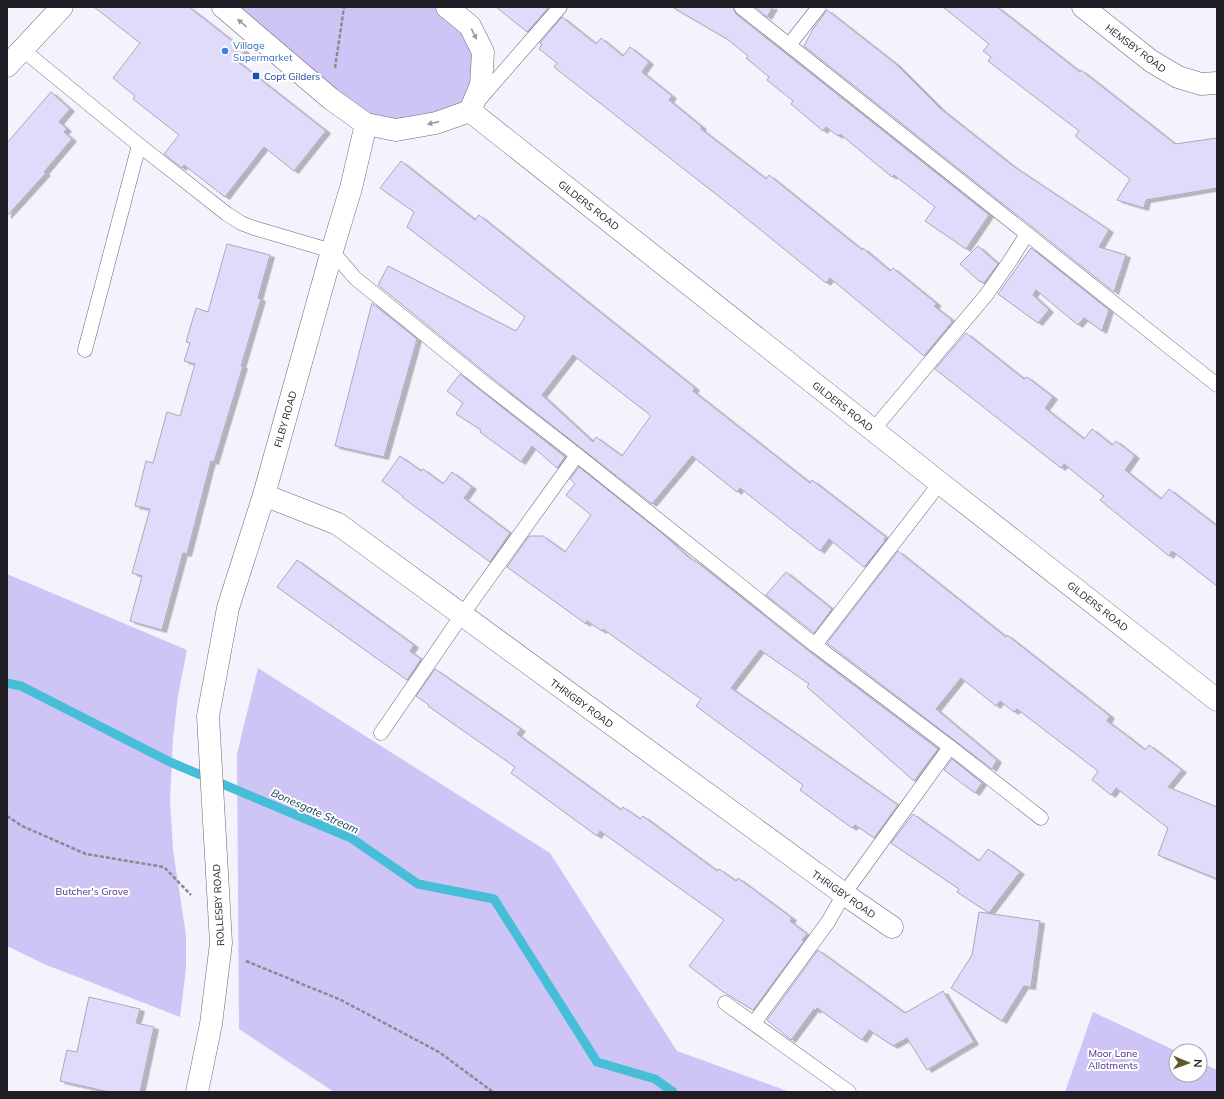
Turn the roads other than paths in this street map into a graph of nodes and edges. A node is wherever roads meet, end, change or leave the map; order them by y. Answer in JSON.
{"nodes":[{"id":1,"x":62,"y":7,"type":"edge"},
{"id":2,"x":223,"y":7,"type":"edge"},
{"id":3,"x":447,"y":7,"type":"edge"},
{"id":4,"x":560,"y":7,"type":"edge"},
{"id":5,"x":741,"y":7,"type":"edge"},
{"id":6,"x":819,"y":7,"type":"edge"},
{"id":7,"x":1083,"y":7,"type":"edge"},
{"id":8,"x":789,"y":45,"type":"junction"},
{"id":9,"x":13,"y":57,"type":"edge"},
{"id":10,"x":1217,"y":83,"type":"edge"},
{"id":11,"x":470,"y":111,"type":"junction"},
{"id":12,"x":366,"y":124,"type":"junction"},
{"id":13,"x":139,"y":145,"type":"junction"},
{"id":14,"x":1027,"y":234,"type":"junction"},
{"id":15,"x":332,"y":251,"type":"junction"},
{"id":16,"x":84,"y":350,"type":"dead end"},
{"id":17,"x":1217,"y":385,"type":"edge"},
{"id":18,"x":873,"y":430,"type":"junction"},
{"id":19,"x":578,"y":455,"type":"junction"},
{"id":20,"x":940,"y":483,"type":"junction"},
{"id":21,"x":264,"y":495,"type":"junction"},
{"id":22,"x":462,"y":615,"type":"junction"},
{"id":23,"x":815,"y":645,"type":"junction"},
{"id":24,"x":1217,"y":700,"type":"edge"},
{"id":25,"x":208,"y":716,"type":"joint"},
{"id":26,"x":381,"y":733,"type":"dead end"},
{"id":27,"x":950,"y":747,"type":"junction"},
{"id":28,"x":1041,"y":818,"type":"dead end"},
{"id":29,"x":844,"y":894,"type":"junction"},
{"id":30,"x":892,"y":927,"type":"dead end"},
{"id":31,"x":725,"y":1003,"type":"dead end"},
{"id":32,"x":754,"y":1023,"type":"junction"},
{"id":33,"x":197,"y":1092,"type":"edge"},
{"id":34,"x":849,"y":1092,"type":"edge"}],
"edges":[{"from":1,"to":9,"type":"street"},
{"from":12,"to":2,"type":"street","one_way":true},
{"from":3,"to":11,"type":"street","one_way":true},
{"from":4,"to":11,"type":"lane"},
{"from":5,"to":8,"type":"lane"},
{"from":6,"to":8,"type":"lane"},
{"from":7,"to":10,"type":"street","name":"HEMSBY ROAD"},
{"from":8,"to":14,"type":"lane"},
{"from":9,"to":13,"type":"lane"},
{"from":11,"to":12,"type":"street","one_way":true},
{"from":11,"to":18,"type":"street","name":"GILDERS ROAD"},
{"from":12,"to":15,"type":"street","name":"FILBY ROAD"},
{"from":13,"to":15,"type":"lane"},
{"from":13,"to":16,"type":"lane"},
{"from":14,"to":17,"type":"lane"},
{"from":14,"to":18,"type":"lane"},
{"from":15,"to":19,"type":"lane"},
{"from":15,"to":21,"type":"street","name":"FILBY ROAD"},
{"from":18,"to":20,"type":"street","name":"GILDERS ROAD"},
{"from":19,"to":22,"type":"lane"},
{"from":19,"to":23,"type":"lane"},
{"from":20,"to":23,"type":"lane"},
{"from":20,"to":24,"type":"street","name":"GILDERS ROAD"},
{"from":21,"to":22,"type":"street","name":"THRIGBY ROAD"},
{"from":21,"to":25,"type":"street","name":"FILBY ROAD"},
{"from":22,"to":26,"type":"lane"},
{"from":22,"to":29,"type":"street","name":"THRIGBY ROAD"},
{"from":23,"to":27,"type":"lane"},
{"from":25,"to":33,"type":"street","name":"ROLLESBY ROAD"},
{"from":27,"to":28,"type":"lane"},
{"from":27,"to":29,"type":"lane"},
{"from":29,"to":30,"type":"street","name":"THRIGBY ROAD"},
{"from":29,"to":32,"type":"lane"},
{"from":31,"to":32,"type":"lane"},
{"from":32,"to":34,"type":"lane"}]}
